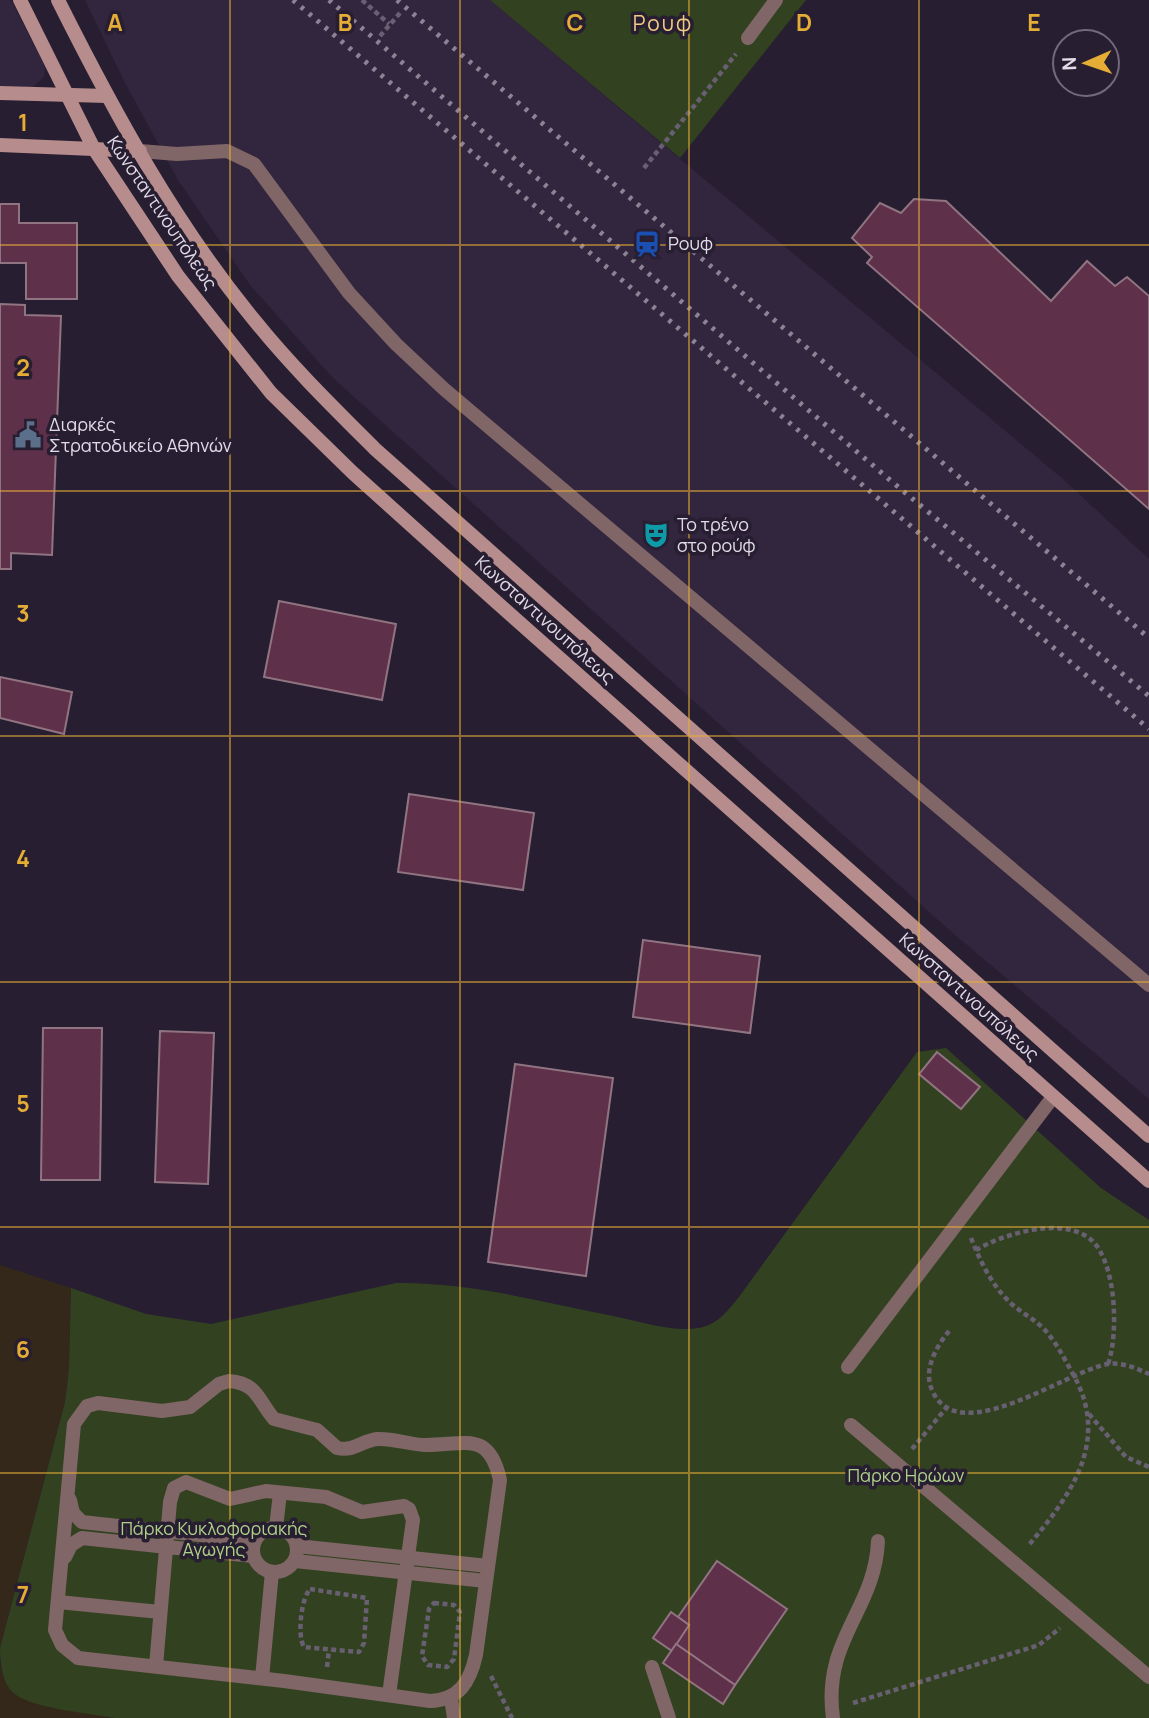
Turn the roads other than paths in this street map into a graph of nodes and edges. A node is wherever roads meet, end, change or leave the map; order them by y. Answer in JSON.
{"nodes":[{"id":1,"x":20,"y":0,"type":"edge"},
{"id":2,"x":58,"y":0,"type":"edge"},
{"id":3,"x":776,"y":0,"type":"edge"},
{"id":4,"x":748,"y":38,"type":"road end"},
{"id":5,"x":0,"y":93,"type":"edge"},
{"id":6,"x":68,"y":96,"type":"junction"},
{"id":7,"x":107,"y":96,"type":"junction"},
{"id":8,"x":0,"y":145,"type":"edge"},
{"id":9,"x":94,"y":149,"type":"junction"},
{"id":10,"x":140,"y":151,"type":"junction"},
{"id":11,"x":1149,"y":985,"type":"edge"},
{"id":12,"x":1053,"y":1097,"type":"junction"},
{"id":13,"x":1149,"y":1136,"type":"edge"},
{"id":14,"x":1149,"y":1181,"type":"edge"},
{"id":15,"x":848,"y":1367,"type":"dead end"},
{"id":16,"x":851,"y":1425,"type":"dead end"},
{"id":17,"x":68,"y":1492,"type":"junction"},
{"id":18,"x":280,"y":1493,"type":"junction"},
{"id":19,"x":276,"y":1528,"type":"junction"},
{"id":20,"x":167,"y":1539,"type":"junction"},
{"id":21,"x":878,"y":1541,"type":"dead end"},
{"id":22,"x":254,"y":1549,"type":"junction"},
{"id":23,"x":296,"y":1553,"type":"junction"},
{"id":24,"x":63,"y":1561,"type":"junction"},
{"id":25,"x":407,"y":1565,"type":"junction"},
{"id":26,"x":272,"y":1572,"type":"junction"},
{"id":27,"x":487,"y":1574,"type":"junction"},
{"id":28,"x":58,"y":1602,"type":"junction"},
{"id":29,"x":160,"y":1612,"type":"junction"},
{"id":30,"x":156,"y":1666,"type":"junction"},
{"id":31,"x":652,"y":1667,"type":"dead end"},
{"id":32,"x":1149,"y":1677,"type":"edge"},
{"id":33,"x":262,"y":1678,"type":"junction"},
{"id":34,"x":389,"y":1695,"type":"junction"},
{"id":35,"x":451,"y":1698,"type":"junction"},
{"id":36,"x":837,"y":1712,"type":"edge"},
{"id":37,"x":454,"y":1718,"type":"edge"},
{"id":38,"x":669,"y":1718,"type":"edge"}],
"edges":[{"from":1,"to":6,"type":"main road","name":"Κωνσταντινουπόλεως"},
{"from":2,"to":7,"type":"main road","name":"Κωνσταντινουπόλεως"},
{"from":3,"to":4,"type":"street"},
{"from":5,"to":6,"type":"main road"},
{"from":6,"to":7,"type":"main road"},
{"from":6,"to":9,"type":"main road","name":"Κωνσταντινουπόλεως"},
{"from":7,"to":10,"type":"main road","name":"Κωνσταντινουπόλεως"},
{"from":8,"to":9,"type":"main road"},
{"from":9,"to":10,"type":"main road"},
{"from":9,"to":12,"type":"main road","name":"Κωνσταντινουπόλεως"},
{"from":10,"to":11,"type":"street"},
{"from":10,"to":13,"type":"main road","name":"Κωνσταντινουπόλεως"},
{"from":12,"to":14,"type":"main road","name":"Κωνσταντινουπόλεως"},
{"from":12,"to":15,"type":"street"},
{"from":16,"to":32,"type":"street"},
{"from":17,"to":20,"type":"street"},
{"from":17,"to":24,"type":"street"},
{"from":17,"to":27,"type":"street"},
{"from":18,"to":19,"type":"street"},
{"from":18,"to":20,"type":"street"},
{"from":18,"to":25,"type":"street"},
{"from":19,"to":22,"type":"street"},
{"from":19,"to":23,"type":"street"},
{"from":20,"to":22,"type":"street"},
{"from":20,"to":24,"type":"street"},
{"from":20,"to":29,"type":"street"},
{"from":21,"to":36,"type":"street"},
{"from":22,"to":26,"type":"street"},
{"from":23,"to":25,"type":"street"},
{"from":23,"to":26,"type":"street"},
{"from":24,"to":28,"type":"street"},
{"from":25,"to":27,"type":"street"},
{"from":25,"to":34,"type":"street"},
{"from":26,"to":33,"type":"street"},
{"from":27,"to":35,"type":"street"},
{"from":28,"to":29,"type":"street"},
{"from":28,"to":30,"type":"street"},
{"from":29,"to":30,"type":"street"},
{"from":30,"to":33,"type":"street"},
{"from":31,"to":38,"type":"street"},
{"from":33,"to":34,"type":"street"},
{"from":34,"to":35,"type":"street"},
{"from":35,"to":37,"type":"street"}]}
